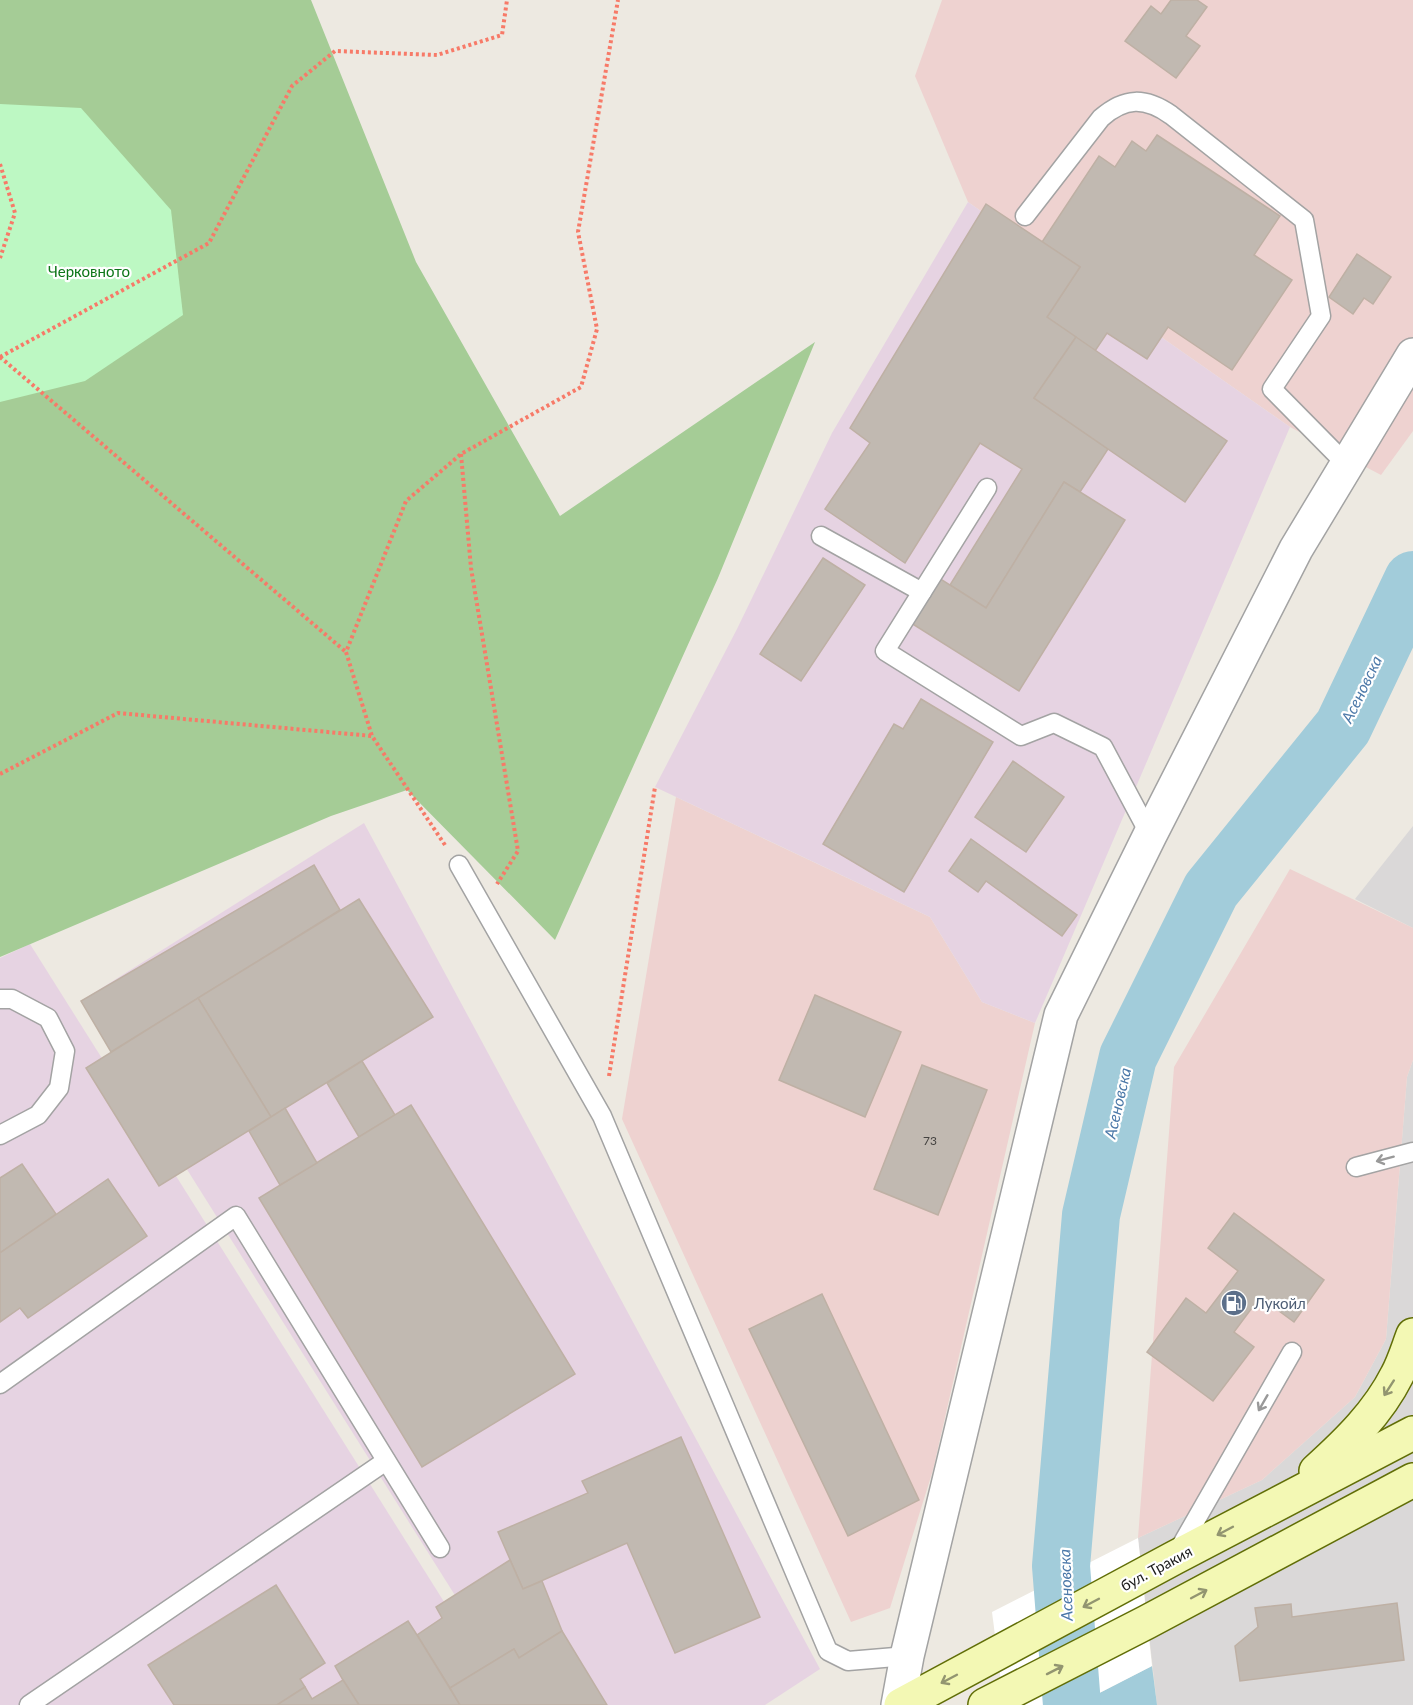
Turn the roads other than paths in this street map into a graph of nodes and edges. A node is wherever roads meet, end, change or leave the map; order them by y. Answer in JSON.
{"nodes":[{"id":1,"x":1025,"y":216,"type":"dead end"},
{"id":2,"x":1413,"y":355,"type":"edge"},
{"id":3,"x":1347,"y":465,"type":"junction"},
{"id":4,"x":987,"y":488,"type":"dead end"},
{"id":5,"x":821,"y":536,"type":"dead end"},
{"id":6,"x":922,"y":592,"type":"junction"},
{"id":7,"x":1149,"y":835,"type":"junction"},
{"id":8,"x":459,"y":865,"type":"road end"},
{"id":9,"x":0,"y":999,"type":"edge"},
{"id":10,"x":0,"y":1135,"type":"edge"},
{"id":11,"x":1413,"y":1152,"type":"edge"},
{"id":12,"x":1356,"y":1167,"type":"dead end"},
{"id":13,"x":1413,"y":1335,"type":"edge"},
{"id":14,"x":1292,"y":1352,"type":"dead end"},
{"id":15,"x":0,"y":1384,"type":"edge"},
{"id":16,"x":1413,"y":1433,"type":"edge"},
{"id":17,"x":386,"y":1461,"type":"junction"},
{"id":18,"x":1413,"y":1480,"type":"edge"},
{"id":19,"x":1397,"y":1496,"type":"edge"},
{"id":20,"x":1277,"y":1504,"type":"junction"},
{"id":21,"x":440,"y":1548,"type":"dead end"},
{"id":22,"x":1174,"y":1558,"type":"junction"},
{"id":23,"x":907,"y":1656,"type":"junction"},
{"id":24,"x":994,"y":1701,"type":"edge"},
{"id":25,"x":29,"y":1705,"type":"edge"},
{"id":26,"x":900,"y":1705,"type":"edge"}],
"edges":[{"from":1,"to":3,"type":"lane"},
{"from":2,"to":3,"type":"street"},
{"from":3,"to":7,"type":"street"},
{"from":4,"to":6,"type":"lane"},
{"from":5,"to":6,"type":"lane"},
{"from":6,"to":7,"type":"lane"},
{"from":7,"to":23,"type":"street"},
{"from":8,"to":23,"type":"lane"},
{"from":9,"to":10,"type":"lane"},
{"from":11,"to":12,"type":"lane","one_way":true},
{"from":13,"to":20,"type":"main road","one_way":true},
{"from":14,"to":22,"type":"lane","one_way":true},
{"from":15,"to":17,"type":"lane"},
{"from":16,"to":20,"type":"main road","name":"бул. Тракия"},
{"from":17,"to":21,"type":"lane"},
{"from":17,"to":25,"type":"lane"},
{"from":18,"to":19,"type":"main road"},
{"from":24,"to":19,"type":"main road","one_way":true},
{"from":20,"to":22,"type":"main road","name":"бул. Тракия","one_way":true},
{"from":22,"to":26,"type":"main road","name":"бул. Тракия","one_way":true},
{"from":23,"to":26,"type":"street"}]}
